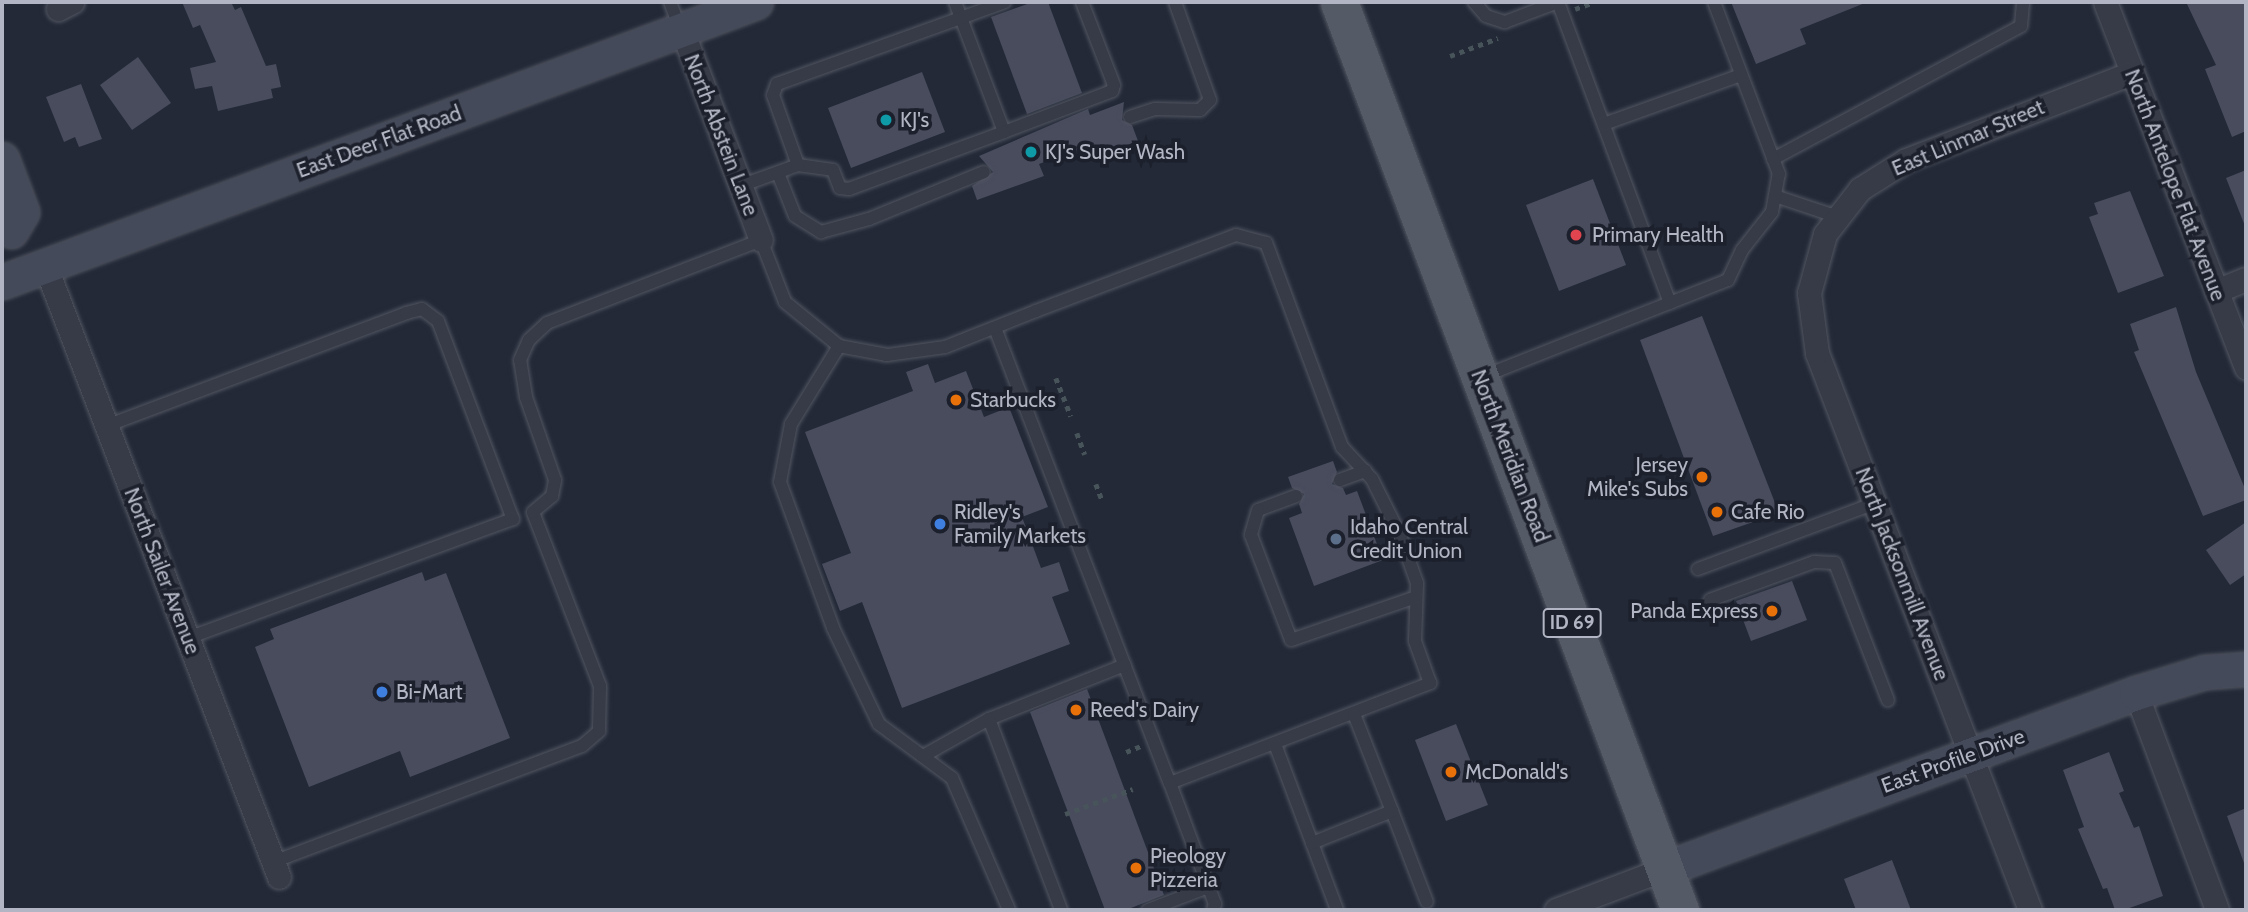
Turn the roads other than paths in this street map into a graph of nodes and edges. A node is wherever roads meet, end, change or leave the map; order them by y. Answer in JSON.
{"nodes":[{"id":1,"x":756,"y":2,"type":"edge"},
{"id":2,"x":955,"y":2,"type":"edge"},
{"id":3,"x":1004,"y":2,"type":"edge"},
{"id":4,"x":1082,"y":2,"type":"edge"},
{"id":5,"x":1175,"y":2,"type":"edge"},
{"id":6,"x":1339,"y":2,"type":"edge"},
{"id":7,"x":1474,"y":2,"type":"edge"},
{"id":8,"x":1714,"y":2,"type":"edge"},
{"id":9,"x":2023,"y":2,"type":"edge"},
{"id":10,"x":2105,"y":2,"type":"edge"},
{"id":11,"x":676,"y":16,"type":"edge"},
{"id":12,"x":961,"y":18,"type":"junction"},
{"id":13,"x":2132,"y":73,"type":"junction"},
{"id":14,"x":1741,"y":75,"type":"junction"},
{"id":15,"x":1130,"y":117,"type":"dead end"},
{"id":16,"x":1604,"y":124,"type":"junction"},
{"id":17,"x":1004,"y":132,"type":"junction"},
{"id":18,"x":2,"y":159,"type":"edge"},
{"id":19,"x":1773,"y":159,"type":"junction"},
{"id":20,"x":798,"y":164,"type":"junction"},
{"id":21,"x":984,"y":172,"type":"dead end"},
{"id":22,"x":778,"y":173,"type":"junction"},
{"id":23,"x":740,"y":186,"type":"junction"},
{"id":24,"x":1775,"y":196,"type":"junction"},
{"id":25,"x":1832,"y":225,"type":"junction"},
{"id":26,"x":6,"y":229,"type":"edge"},
{"id":27,"x":761,"y":240,"type":"junction"},
{"id":28,"x":24,"y":273,"type":"edge"},
{"id":29,"x":2246,"y":279,"type":"edge"},
{"id":30,"x":2216,"y":291,"type":"junction"},
{"id":31,"x":1670,"y":303,"type":"junction"},
{"id":32,"x":995,"y":328,"type":"junction"},
{"id":33,"x":839,"y":346,"type":"junction"},
{"id":34,"x":2246,"y":368,"type":"edge"},
{"id":35,"x":1480,"y":378,"type":"junction"},
{"id":36,"x":106,"y":426,"type":"junction"},
{"id":37,"x":1365,"y":471,"type":"junction"},
{"id":38,"x":1340,"y":480,"type":"dead end"},
{"id":39,"x":1296,"y":496,"type":"dead end"},
{"id":40,"x":1875,"y":503,"type":"junction"},
{"id":41,"x":533,"y":512,"type":"junction"},
{"id":42,"x":513,"y":519,"type":"junction"},
{"id":43,"x":1698,"y":569,"type":"dead end"},
{"id":44,"x":1416,"y":597,"type":"junction"},
{"id":45,"x":1710,"y":600,"type":"dead end"},
{"id":46,"x":187,"y":638,"type":"junction"},
{"id":47,"x":1125,"y":665,"type":"junction"},
{"id":48,"x":2246,"y":669,"type":"edge"},
{"id":49,"x":2136,"y":693,"type":"junction"},
{"id":50,"x":1888,"y":700,"type":"dead end"},
{"id":51,"x":1354,"y":714,"type":"junction"},
{"id":52,"x":989,"y":719,"type":"junction"},
{"id":53,"x":1275,"y":744,"type":"junction"},
{"id":54,"x":1972,"y":754,"type":"junction"},
{"id":55,"x":923,"y":757,"type":"junction"},
{"id":56,"x":1170,"y":783,"type":"junction"},
{"id":57,"x":1392,"y":811,"type":"junction"},
{"id":58,"x":1312,"y":843,"type":"junction"},
{"id":59,"x":1664,"y":869,"type":"junction"},
{"id":60,"x":276,"y":870,"type":"joint"},
{"id":61,"x":1208,"y":887,"type":"junction"},
{"id":62,"x":1427,"y":902,"type":"dead end"},
{"id":63,"x":1009,"y":910,"type":"edge"},
{"id":64,"x":1062,"y":910,"type":"edge"},
{"id":65,"x":1148,"y":910,"type":"edge"},
{"id":66,"x":1213,"y":910,"type":"edge"},
{"id":67,"x":1337,"y":910,"type":"edge"},
{"id":68,"x":1556,"y":910,"type":"edge"},
{"id":69,"x":1680,"y":910,"type":"edge"},
{"id":70,"x":2030,"y":910,"type":"edge"},
{"id":71,"x":2217,"y":910,"type":"edge"}],
"edges":[{"from":1,"to":11,"type":"main road","name":"East Deer Flat Road"},
{"from":2,"to":12,"type":"lane"},
{"from":3,"to":12,"type":"lane"},
{"from":4,"to":17,"type":"lane"},
{"from":5,"to":15,"type":"lane"},
{"from":6,"to":35,"type":"main road","name":"North Meridian Road","number":"ID 69"},
{"from":7,"to":16,"type":"lane"},
{"from":8,"to":14,"type":"lane"},
{"from":9,"to":19,"type":"lane"},
{"from":10,"to":13,"type":"street","name":"North Antelope Flat Avenue"},
{"from":11,"to":23,"type":"street","name":"North Abstein Lane"},
{"from":11,"to":28,"type":"main road","name":"East Deer Flat Road"},
{"from":12,"to":17,"type":"lane"},
{"from":12,"to":20,"type":"lane"},
{"from":13,"to":25,"type":"street","name":"East Linmar Street"},
{"from":13,"to":30,"type":"street","name":"North Antelope Flat Avenue"},
{"from":14,"to":16,"type":"lane"},
{"from":14,"to":19,"type":"lane"},
{"from":16,"to":31,"type":"lane"},
{"from":17,"to":20,"type":"lane"},
{"from":18,"to":26,"type":"main road"},
{"from":19,"to":24,"type":"lane"},
{"from":20,"to":22,"type":"lane"},
{"from":21,"to":22,"type":"lane"},
{"from":22,"to":23,"type":"lane"},
{"from":23,"to":27,"type":"street","name":"North Abstein Lane"},
{"from":24,"to":25,"type":"lane"},
{"from":24,"to":31,"type":"lane"},
{"from":25,"to":40,"type":"street","name":"North Jacksonmill Avenue"},
{"from":26,"to":28,"type":"main road"},
{"from":27,"to":33,"type":"lane"},
{"from":27,"to":41,"type":"lane"},
{"from":28,"to":36,"type":"street","name":"North Sailer Avenue"},
{"from":29,"to":30,"type":"street"},
{"from":30,"to":34,"type":"street","name":"North Antelope Flat Avenue"},
{"from":31,"to":35,"type":"lane"},
{"from":32,"to":33,"type":"lane"},
{"from":32,"to":37,"type":"lane"},
{"from":32,"to":47,"type":"lane"},
{"from":33,"to":55,"type":"lane"},
{"from":35,"to":59,"type":"main road","name":"North Meridian Road","number":"ID 69"},
{"from":36,"to":42,"type":"lane"},
{"from":36,"to":46,"type":"street","name":"North Sailer Avenue"},
{"from":37,"to":38,"type":"lane"},
{"from":37,"to":44,"type":"lane"},
{"from":39,"to":44,"type":"lane"},
{"from":40,"to":43,"type":"lane"},
{"from":40,"to":54,"type":"street","name":"North Jacksonmill Avenue"},
{"from":41,"to":42,"type":"lane"},
{"from":41,"to":60,"type":"lane"},
{"from":42,"to":46,"type":"lane"},
{"from":44,"to":51,"type":"lane"},
{"from":45,"to":50,"type":"lane"},
{"from":46,"to":60,"type":"street","name":"North Sailer Avenue"},
{"from":47,"to":52,"type":"lane"},
{"from":47,"to":56,"type":"lane"},
{"from":48,"to":49,"type":"main road","name":"East Profile Drive"},
{"from":49,"to":54,"type":"main road","name":"East Profile Drive"},
{"from":49,"to":71,"type":"street"},
{"from":51,"to":53,"type":"lane"},
{"from":51,"to":57,"type":"lane"},
{"from":52,"to":55,"type":"lane"},
{"from":52,"to":64,"type":"lane"},
{"from":53,"to":56,"type":"lane"},
{"from":53,"to":58,"type":"lane"},
{"from":54,"to":59,"type":"main road","name":"East Profile Drive"},
{"from":54,"to":70,"type":"street","name":"North Jacksonmill Avenue"},
{"from":55,"to":63,"type":"lane"},
{"from":56,"to":61,"type":"lane"},
{"from":57,"to":58,"type":"lane"},
{"from":57,"to":62,"type":"lane"},
{"from":58,"to":67,"type":"lane"},
{"from":59,"to":68,"type":"street"},
{"from":59,"to":69,"type":"main road","name":"North Meridian Road","number":"ID 69"},
{"from":61,"to":65,"type":"lane"},
{"from":61,"to":66,"type":"lane"}]}
